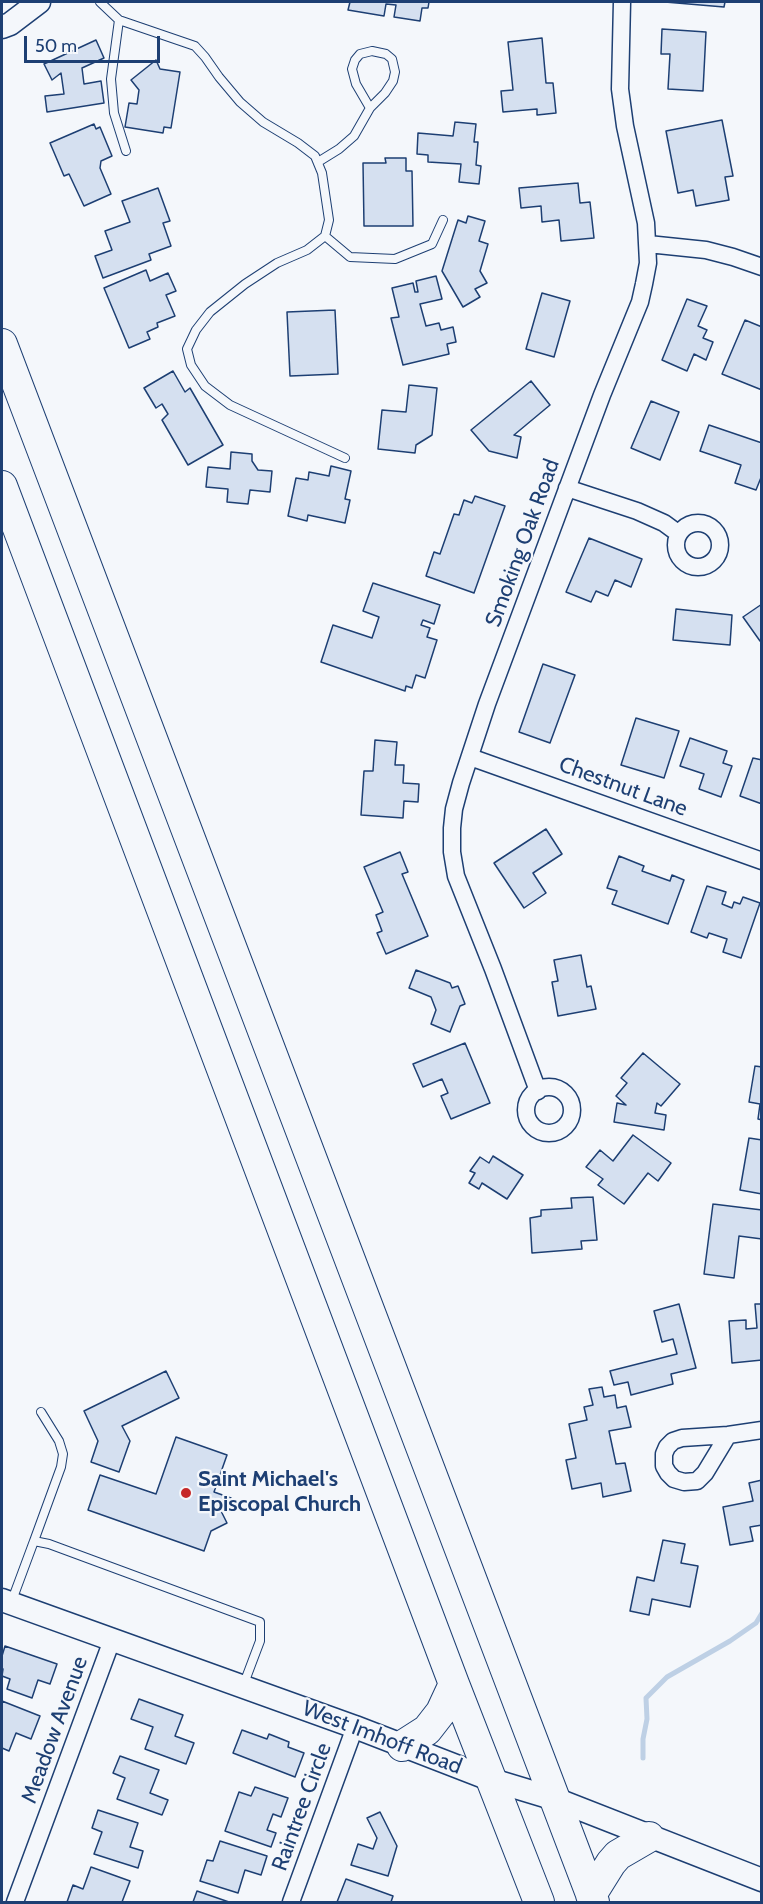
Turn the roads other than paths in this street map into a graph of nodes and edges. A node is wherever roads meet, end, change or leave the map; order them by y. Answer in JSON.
{"nodes":[{"id":1,"x":39,"y":2,"type":"edge"},
{"id":2,"x":100,"y":2,"type":"edge"},
{"id":3,"x":622,"y":2,"type":"edge"},
{"id":4,"x":119,"y":20,"type":"junction"},
{"id":5,"x":2,"y":27,"type":"edge"},
{"id":6,"x":370,"y":108,"type":"junction"},
{"id":7,"x":126,"y":151,"type":"dead end"},
{"id":8,"x":318,"y":162,"type":"junction"},
{"id":9,"x":443,"y":220,"type":"dead end"},
{"id":10,"x":325,"y":236,"type":"junction"},
{"id":11,"x":648,"y":244,"type":"junction"},
{"id":12,"x":762,"y":267,"type":"edge"},
{"id":13,"x":2,"y":344,"type":"edge"},
{"id":14,"x":345,"y":458,"type":"dead end"},
{"id":15,"x":2,"y":486,"type":"edge"},
{"id":16,"x":567,"y":488,"type":"junction"},
{"id":17,"x":679,"y":534,"type":"dead end"},
{"id":18,"x":470,"y":757,"type":"junction"},
{"id":19,"x":762,"y":861,"type":"edge"},
{"id":20,"x":538,"y":1091,"type":"dead end"},
{"id":21,"x":41,"y":1412,"type":"dead end"},
{"id":22,"x":762,"y":1430,"type":"edge"},
{"id":23,"x":728,"y":1435,"type":"dead end"},
{"id":24,"x":34,"y":1541,"type":"junction"},
{"id":25,"x":6,"y":1602,"type":"edge"},
{"id":26,"x":112,"y":1640,"type":"junction"},
{"id":27,"x":454,"y":1684,"type":"junction"},
{"id":28,"x":243,"y":1687,"type":"junction"},
{"id":29,"x":355,"y":1727,"type":"junction"},
{"id":30,"x":402,"y":1746,"type":"junction"},
{"id":31,"x":492,"y":1780,"type":"junction"},
{"id":32,"x":555,"y":1799,"type":"junction"},
{"id":33,"x":649,"y":1837,"type":"junction"},
{"id":34,"x":762,"y":1880,"type":"edge"},
{"id":35,"x":592,"y":1899,"type":"edge"},
{"id":36,"x":15,"y":1902,"type":"edge"},
{"id":37,"x":291,"y":1902,"type":"edge"},
{"id":38,"x":539,"y":1902,"type":"edge"}],
"edges":[{"from":1,"to":5,"type":"street"},
{"from":2,"to":4,"type":"lane"},
{"from":3,"to":11,"type":"street","name":"Smoking Oak Road"},
{"from":4,"to":7,"type":"lane"},
{"from":4,"to":8,"type":"lane"},
{"from":6,"to":6,"type":"lane"},
{"from":6,"to":8,"type":"lane"},
{"from":8,"to":10,"type":"lane"},
{"from":9,"to":10,"type":"lane"},
{"from":10,"to":14,"type":"lane"},
{"from":11,"to":12,"type":"street"},
{"from":11,"to":16,"type":"street","name":"Smoking Oak Road"},
{"from":13,"to":32,"type":"highway"},
{"from":15,"to":27,"type":"highway"},
{"from":16,"to":17,"type":"street"},
{"from":16,"to":18,"type":"street","name":"Smoking Oak Road"},
{"from":18,"to":19,"type":"street","name":"Chestnut Lane"},
{"from":18,"to":20,"type":"street","name":"Smoking Oak Road"},
{"from":21,"to":24,"type":"lane"},
{"from":22,"to":23,"type":"street"},
{"from":24,"to":25,"type":"lane"},
{"from":24,"to":28,"type":"lane"},
{"from":25,"to":26,"type":"street","name":"West Imhoff Road"},
{"from":26,"to":28,"type":"street","name":"West Imhoff Road"},
{"from":26,"to":36,"type":"street","name":"Meadow Avenue"},
{"from":27,"to":30,"type":"highway"},
{"from":27,"to":31,"type":"highway"},
{"from":28,"to":29,"type":"street","name":"West Imhoff Road"},
{"from":29,"to":30,"type":"street","name":"West Imhoff Road"},
{"from":29,"to":37,"type":"street","name":"Raintree Circle"},
{"from":30,"to":31,"type":"street","name":"West Imhoff Road"},
{"from":31,"to":32,"type":"street","name":"West Imhoff Road"},
{"from":31,"to":38,"type":"highway"},
{"from":32,"to":33,"type":"street","name":"West Imhoff Road"},
{"from":32,"to":35,"type":"highway"},
{"from":33,"to":34,"type":"street","name":"West Imhoff Road"},
{"from":33,"to":35,"type":"highway"}]}
